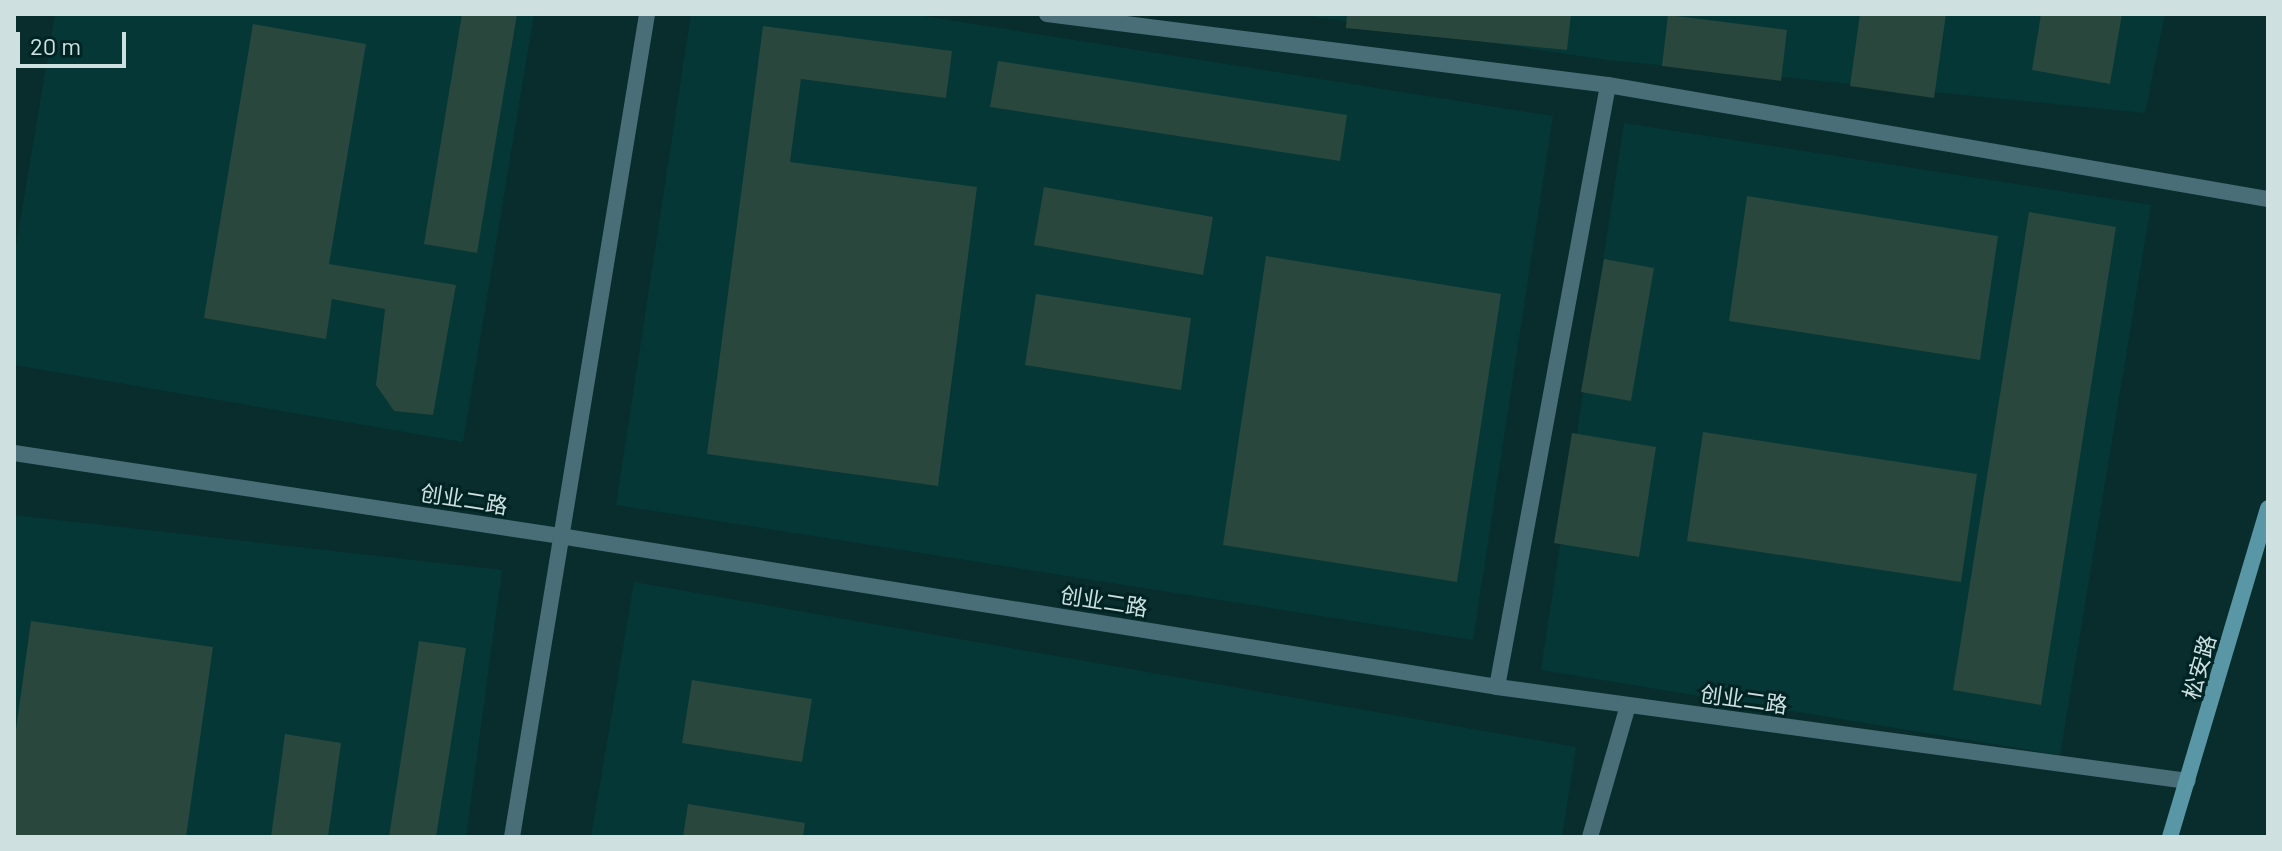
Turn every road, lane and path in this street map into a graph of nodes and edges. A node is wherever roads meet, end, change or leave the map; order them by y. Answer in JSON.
{"nodes":[{"id":1,"x":647,"y":14,"type":"edge"},
{"id":2,"x":1047,"y":14,"type":"edge"},
{"id":3,"x":1608,"y":85,"type":"junction"},
{"id":4,"x":2268,"y":199,"type":"edge"},
{"id":5,"x":14,"y":453,"type":"edge"},
{"id":6,"x":2268,"y":508,"type":"edge"},
{"id":7,"x":560,"y":536,"type":"junction"},
{"id":8,"x":1497,"y":687,"type":"junction"},
{"id":9,"x":1628,"y":705,"type":"junction"},
{"id":10,"x":2188,"y":781,"type":"junction"},
{"id":11,"x":512,"y":837,"type":"edge"},
{"id":12,"x":1590,"y":837,"type":"edge"},
{"id":13,"x":2170,"y":837,"type":"edge"}],
"edges":[{"from":1,"to":7,"type":"street"},
{"from":2,"to":3,"type":"street"},
{"from":3,"to":4,"type":"street"},
{"from":3,"to":8,"type":"street"},
{"from":5,"to":7,"type":"street","name":"创业二路"},
{"from":6,"to":10,"type":"main road","name":"松安路"},
{"from":7,"to":8,"type":"street","name":"创业二路"},
{"from":7,"to":11,"type":"street"},
{"from":8,"to":9,"type":"street","name":"创业二路"},
{"from":9,"to":10,"type":"street","name":"创业二路"},
{"from":9,"to":12,"type":"street"},
{"from":10,"to":13,"type":"main road","name":"松安路"}]}
